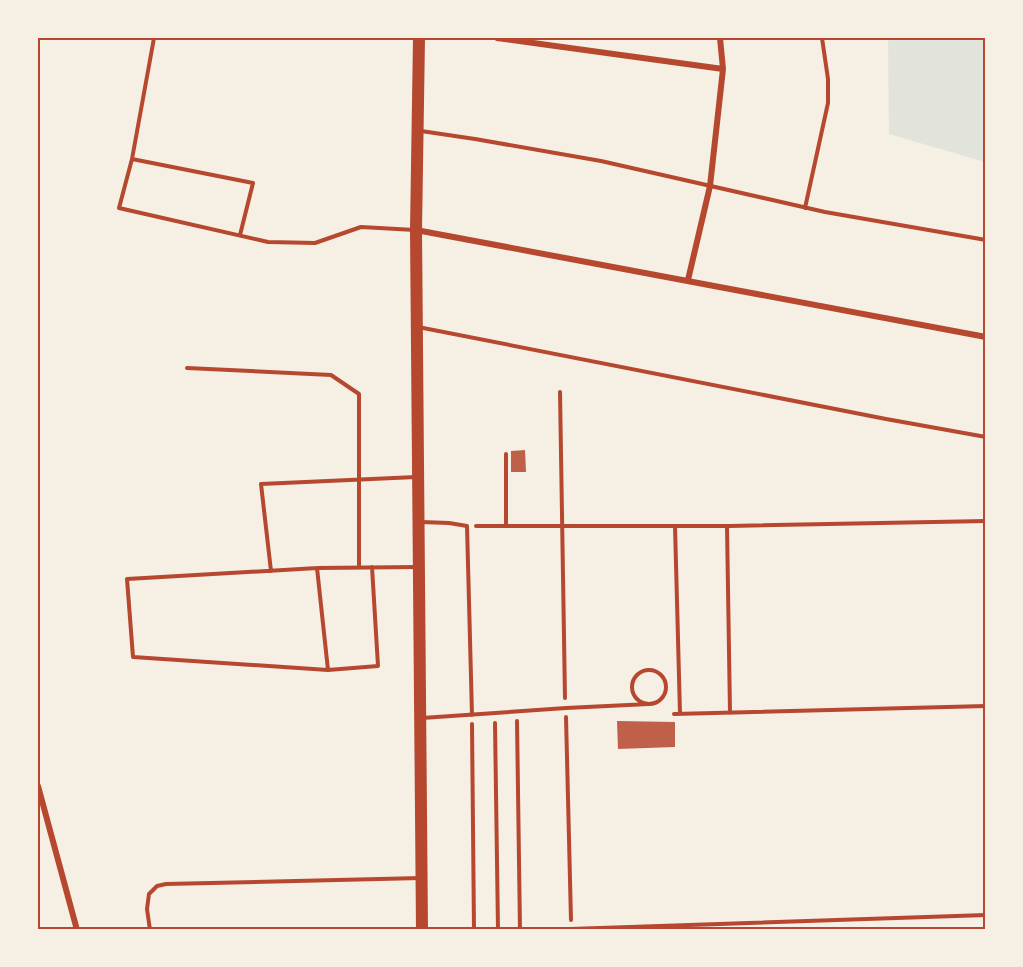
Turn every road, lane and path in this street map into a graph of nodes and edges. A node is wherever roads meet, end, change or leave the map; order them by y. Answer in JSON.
{"nodes":[{"id":1,"x":154,"y":38,"type":"edge"},
{"id":2,"x":419,"y":38,"type":"edge"},
{"id":3,"x":497,"y":38,"type":"edge"},
{"id":4,"x":720,"y":38,"type":"edge"},
{"id":5,"x":822,"y":38,"type":"edge"},
{"id":6,"x":723,"y":69,"type":"junction"},
{"id":7,"x":417,"y":131,"type":"junction"},
{"id":8,"x":132,"y":159,"type":"junction"},
{"id":9,"x":710,"y":186,"type":"junction"},
{"id":10,"x":805,"y":208,"type":"junction"},
{"id":11,"x":416,"y":230,"type":"junction"},
{"id":12,"x":240,"y":235,"type":"junction"},
{"id":13,"x":986,"y":240,"type":"edge"},
{"id":14,"x":688,"y":280,"type":"junction"},
{"id":15,"x":417,"y":327,"type":"junction"},
{"id":16,"x":986,"y":337,"type":"edge"},
{"id":17,"x":187,"y":368,"type":"dead end"},
{"id":18,"x":560,"y":392,"type":"dead end"},
{"id":19,"x":986,"y":437,"type":"edge"},
{"id":20,"x":506,"y":454,"type":"dead end"},
{"id":21,"x":418,"y":477,"type":"junction"},
{"id":22,"x":359,"y":479,"type":"junction"},
{"id":23,"x":986,"y":520,"type":"edge"},
{"id":24,"x":417,"y":522,"type":"junction"},
{"id":25,"x":467,"y":526,"type":"junction"},
{"id":26,"x":506,"y":526,"type":"junction"},
{"id":27,"x":562,"y":526,"type":"junction"},
{"id":28,"x":675,"y":526,"type":"junction"},
{"id":29,"x":727,"y":526,"type":"junction"},
{"id":30,"x":359,"y":567,"type":"junction"},
{"id":31,"x":372,"y":567,"type":"junction"},
{"id":32,"x":418,"y":567,"type":"junction"},
{"id":33,"x":317,"y":568,"type":"junction"},
{"id":34,"x":271,"y":571,"type":"junction"},
{"id":35,"x":328,"y":670,"type":"junction"},
{"id":36,"x":649,"y":704,"type":"junction"},
{"id":37,"x":986,"y":706,"type":"edge"},
{"id":38,"x":566,"y":708,"type":"junction"},
{"id":39,"x":517,"y":711,"type":"junction"},
{"id":40,"x":495,"y":713,"type":"junction"},
{"id":41,"x":730,"y":713,"type":"junction"},
{"id":42,"x":472,"y":714,"type":"junction"},
{"id":43,"x":675,"y":714,"type":"dead end"},
{"id":44,"x":680,"y":714,"type":"junction"},
{"id":45,"x":419,"y":718,"type":"junction"},
{"id":46,"x":38,"y":786,"type":"edge"},
{"id":47,"x":422,"y":878,"type":"junction"},
{"id":48,"x":986,"y":915,"type":"edge"},
{"id":49,"x":571,"y":928,"type":"edge"},
{"id":50,"x":422,"y":929,"type":"edge"},
{"id":51,"x":76,"y":930,"type":"edge"},
{"id":52,"x":150,"y":930,"type":"edge"},
{"id":53,"x":457,"y":930,"type":"edge"},
{"id":54,"x":474,"y":930,"type":"edge"},
{"id":55,"x":498,"y":930,"type":"edge"},
{"id":56,"x":520,"y":930,"type":"edge"},
{"id":57,"x":540,"y":930,"type":"edge"}],
"edges":[{"from":1,"to":8,"type":"lane"},
{"from":2,"to":7,"type":"main road"},
{"from":3,"to":6,"type":"street"},
{"from":4,"to":6,"type":"street"},
{"from":5,"to":10,"type":"lane"},
{"from":6,"to":9,"type":"street"},
{"from":7,"to":9,"type":"lane"},
{"from":7,"to":11,"type":"main road"},
{"from":8,"to":12,"type":"lane"},
{"from":8,"to":12,"type":"lane"},
{"from":9,"to":10,"type":"lane"},
{"from":9,"to":14,"type":"street"},
{"from":10,"to":13,"type":"lane"},
{"from":11,"to":12,"type":"lane"},
{"from":11,"to":14,"type":"street"},
{"from":11,"to":15,"type":"main road"},
{"from":14,"to":16,"type":"street"},
{"from":15,"to":19,"type":"lane"},
{"from":15,"to":21,"type":"main road"},
{"from":17,"to":22,"type":"lane"},
{"from":18,"to":27,"type":"path"},
{"from":20,"to":26,"type":"path"},
{"from":21,"to":22,"type":"lane"},
{"from":21,"to":24,"type":"main road"},
{"from":22,"to":30,"type":"lane"},
{"from":22,"to":34,"type":"lane"},
{"from":23,"to":29,"type":"path"},
{"from":24,"to":25,"type":"lane"},
{"from":24,"to":32,"type":"main road"},
{"from":25,"to":26,"type":"path"},
{"from":25,"to":42,"type":"lane"},
{"from":26,"to":27,"type":"path"},
{"from":27,"to":28,"type":"path"},
{"from":27,"to":38,"type":"path"},
{"from":28,"to":29,"type":"path"},
{"from":28,"to":44,"type":"path"},
{"from":29,"to":41,"type":"path"},
{"from":30,"to":31,"type":"lane"},
{"from":30,"to":33,"type":"lane"},
{"from":31,"to":32,"type":"lane"},
{"from":31,"to":35,"type":"lane"},
{"from":32,"to":45,"type":"main road"},
{"from":33,"to":34,"type":"lane"},
{"from":33,"to":35,"type":"lane"},
{"from":34,"to":35,"type":"lane"},
{"from":36,"to":36,"type":"lane"},
{"from":36,"to":38,"type":"lane"},
{"from":37,"to":41,"type":"path"},
{"from":38,"to":39,"type":"lane"},
{"from":38,"to":49,"type":"path"},
{"from":39,"to":40,"type":"lane"},
{"from":39,"to":56,"type":"path"},
{"from":40,"to":42,"type":"lane"},
{"from":40,"to":55,"type":"path"},
{"from":41,"to":44,"type":"path"},
{"from":42,"to":45,"type":"lane"},
{"from":42,"to":54,"type":"path"},
{"from":43,"to":44,"type":"path"},
{"from":45,"to":47,"type":"main road"},
{"from":46,"to":51,"type":"street"},
{"from":47,"to":50,"type":"main road"},
{"from":47,"to":52,"type":"lane"},
{"from":48,"to":49,"type":"lane"},
{"from":49,"to":57,"type":"lane"},
{"from":50,"to":53,"type":"lane"}]}
